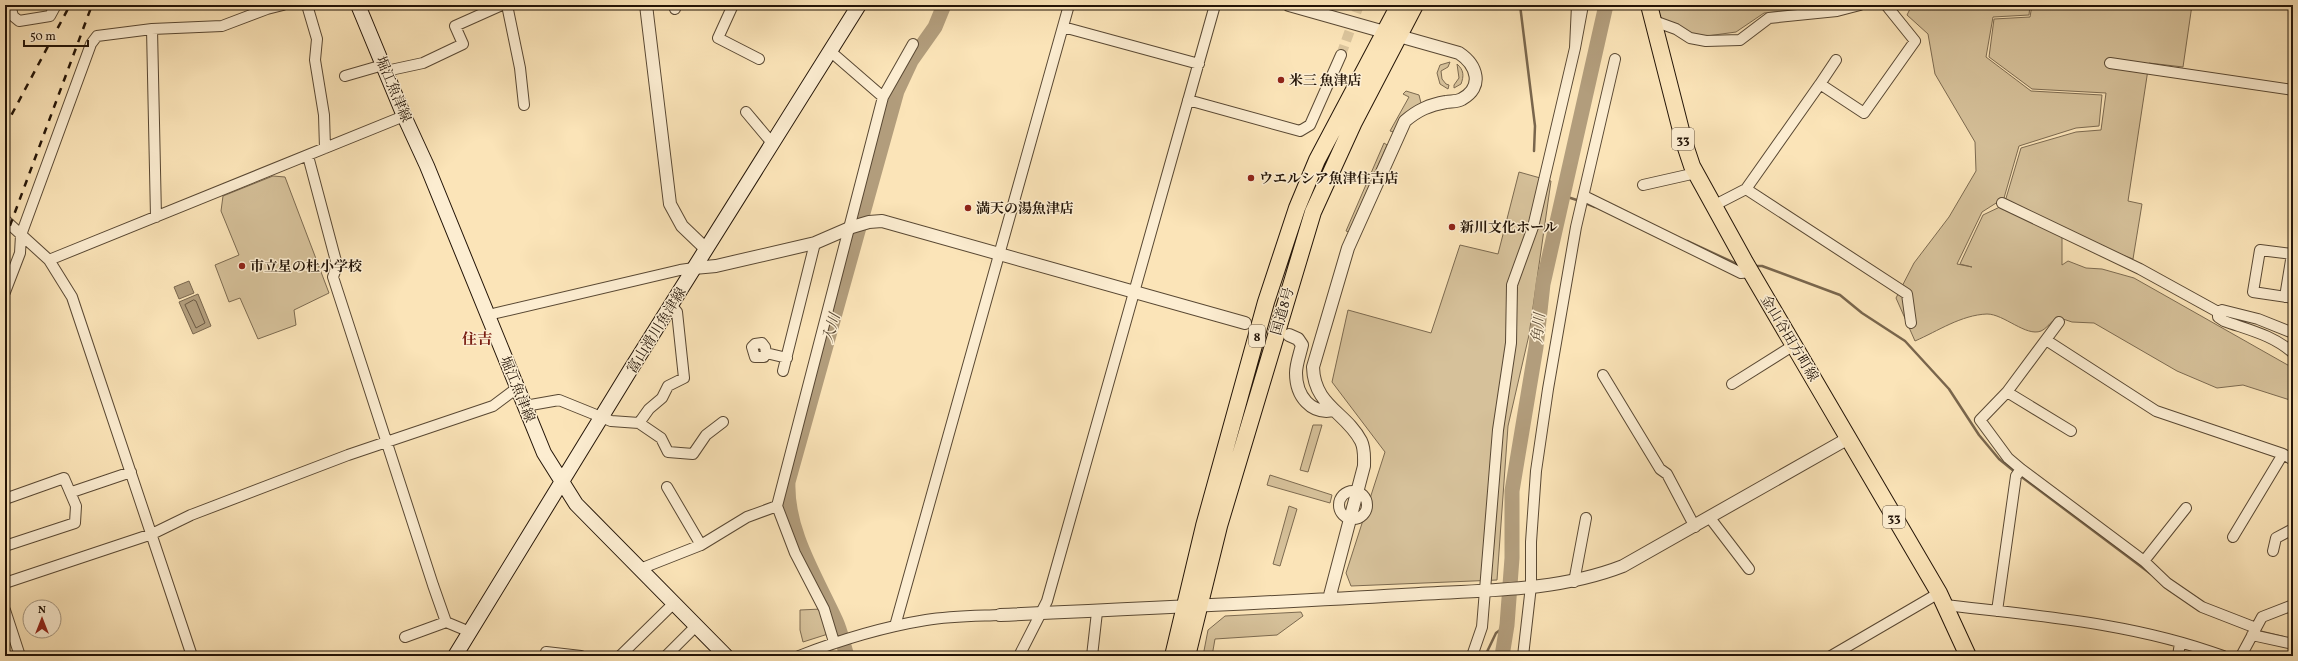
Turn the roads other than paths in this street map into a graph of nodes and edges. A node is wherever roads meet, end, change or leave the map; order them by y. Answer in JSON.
{"nodes":[{"id":1,"x":10,"y":5,"type":"edge"},
{"id":2,"x":56,"y":5,"type":"edge"},
{"id":3,"x":283,"y":5,"type":"edge"},
{"id":4,"x":307,"y":5,"type":"edge"},
{"id":5,"x":358,"y":5,"type":"edge"},
{"id":6,"x":502,"y":5,"type":"edge"},
{"id":7,"x":507,"y":5,"type":"edge"},
{"id":8,"x":646,"y":5,"type":"edge"},
{"id":9,"x":733,"y":5,"type":"edge"},
{"id":10,"x":859,"y":5,"type":"edge"},
{"id":11,"x":1069,"y":5,"type":"edge"},
{"id":12,"x":1215,"y":5,"type":"edge"},
{"id":13,"x":1289,"y":5,"type":"edge"},
{"id":14,"x":1399,"y":5,"type":"edge"},
{"id":15,"x":1415,"y":5,"type":"edge"},
{"id":16,"x":1577,"y":5,"type":"edge"},
{"id":17,"x":1583,"y":5,"type":"edge"},
{"id":18,"x":1649,"y":5,"type":"edge"},
{"id":19,"x":1860,"y":5,"type":"edge"},
{"id":20,"x":1886,"y":5,"type":"edge"},
{"id":21,"x":1654,"y":21,"type":"junction"},
{"id":22,"x":1063,"y":27,"type":"junction"},
{"id":23,"x":152,"y":29,"type":"junction"},
{"id":24,"x":1392,"y":33,"type":"junction"},
{"id":25,"x":914,"y":44,"type":"dead end"},
{"id":26,"x":1575,"y":48,"type":"junction"},
{"id":27,"x":830,"y":51,"type":"junction"},
{"id":28,"x":1341,"y":55,"type":"tunnel mouth"},
{"id":29,"x":759,"y":58,"type":"dead end"},
{"id":30,"x":1615,"y":59,"type":"dead end"},
{"id":31,"x":1836,"y":60,"type":"dead end"},
{"id":32,"x":2110,"y":63,"type":"dead end"},
{"id":33,"x":1199,"y":64,"type":"junction"},
{"id":34,"x":384,"y":68,"type":"junction"},
{"id":35,"x":345,"y":76,"type":"dead end"},
{"id":36,"x":1820,"y":84,"type":"junction"},
{"id":37,"x":2293,"y":90,"type":"edge"},
{"id":38,"x":883,"y":97,"type":"junction"},
{"id":39,"x":1188,"y":100,"type":"junction"},
{"id":40,"x":524,"y":105,"type":"dead end"},
{"id":41,"x":746,"y":112,"type":"dead end"},
{"id":42,"x":404,"y":116,"type":"junction"},
{"id":43,"x":772,"y":143,"type":"junction"},
{"id":44,"x":325,"y":148,"type":"junction"},
{"id":45,"x":308,"y":156,"type":"junction"},
{"id":46,"x":1696,"y":173,"type":"junction"},
{"id":47,"x":1643,"y":185,"type":"dead end"},
{"id":48,"x":1746,"y":189,"type":"junction"},
{"id":49,"x":1584,"y":196,"type":"junction"},
{"id":50,"x":2002,"y":203,"type":"dead end"},
{"id":51,"x":1712,"y":206,"type":"junction"},
{"id":52,"x":156,"y":217,"type":"junction"},
{"id":53,"x":5,"y":220,"type":"edge"},
{"id":54,"x":850,"y":228,"type":"junction"},
{"id":55,"x":21,"y":235,"type":"junction"},
{"id":56,"x":815,"y":243,"type":"junction"},
{"id":57,"x":706,"y":249,"type":"junction"},
{"id":58,"x":999,"y":253,"type":"junction"},
{"id":59,"x":50,"y":260,"type":"junction"},
{"id":60,"x":1748,"y":267,"type":"junction"},
{"id":61,"x":694,"y":268,"type":"junction"},
{"id":62,"x":5,"y":292,"type":"edge"},
{"id":63,"x":1134,"y":293,"type":"junction"},
{"id":64,"x":2289,"y":297,"type":"edge"},
{"id":65,"x":671,"y":305,"type":"junction"},
{"id":66,"x":2218,"y":312,"type":"junction"},
{"id":67,"x":488,"y":315,"type":"junction"},
{"id":68,"x":1911,"y":322,"type":"dead end"},
{"id":69,"x":2059,"y":322,"type":"dead end"},
{"id":70,"x":1245,"y":323,"type":"dead end"},
{"id":71,"x":2293,"y":333,"type":"edge"},
{"id":72,"x":1289,"y":335,"type":"dead end"},
{"id":73,"x":2046,"y":340,"type":"junction"},
{"id":74,"x":1794,"y":345,"type":"junction"},
{"id":75,"x":766,"y":352,"type":"dead end"},
{"id":76,"x":2293,"y":353,"type":"edge"},
{"id":77,"x":787,"y":358,"type":"junction"},
{"id":78,"x":783,"y":371,"type":"dead end"},
{"id":79,"x":1603,"y":375,"type":"dead end"},
{"id":80,"x":1732,"y":384,"type":"dead end"},
{"id":81,"x":517,"y":388,"type":"junction"},
{"id":82,"x":2006,"y":392,"type":"junction"},
{"id":83,"x":525,"y":406,"type":"junction"},
{"id":84,"x":1334,"y":410,"type":"junction"},
{"id":85,"x":602,"y":416,"type":"junction"},
{"id":86,"x":639,"y":422,"type":"junction"},
{"id":87,"x":723,"y":422,"type":"dead end"},
{"id":88,"x":2071,"y":431,"type":"dead end"},
{"id":89,"x":1847,"y":439,"type":"junction"},
{"id":90,"x":388,"y":443,"type":"junction"},
{"id":91,"x":2283,"y":454,"type":"junction"},
{"id":92,"x":2293,"y":460,"type":"edge"},
{"id":93,"x":2022,"y":469,"type":"junction"},
{"id":94,"x":131,"y":472,"type":"junction"},
{"id":95,"x":561,"y":482,"type":"junction"},
{"id":96,"x":667,"y":487,"type":"dead end"},
{"id":97,"x":72,"y":492,"type":"junction"},
{"id":98,"x":5,"y":499,"type":"edge"},
{"id":99,"x":776,"y":506,"type":"junction"},
{"id":100,"x":2186,"y":508,"type":"dead end"},
{"id":101,"x":1586,"y":518,"type":"dead end"},
{"id":102,"x":1710,"y":518,"type":"junction"},
{"id":103,"x":1695,"y":527,"type":"junction"},
{"id":104,"x":2293,"y":529,"type":"edge"},
{"id":105,"x":152,"y":534,"type":"junction"},
{"id":106,"x":2233,"y":537,"type":"dead end"},
{"id":107,"x":701,"y":545,"type":"junction"},
{"id":108,"x":5,"y":546,"type":"edge"},
{"id":109,"x":2273,"y":551,"type":"dead end"},
{"id":110,"x":2144,"y":561,"type":"junction"},
{"id":111,"x":640,"y":569,"type":"junction"},
{"id":112,"x":1749,"y":569,"type":"dead end"},
{"id":113,"x":1574,"y":582,"type":"junction"},
{"id":114,"x":5,"y":583,"type":"edge"},
{"id":115,"x":1530,"y":586,"type":"junction"},
{"id":116,"x":1486,"y":590,"type":"junction"},
{"id":117,"x":1329,"y":599,"type":"junction"},
{"id":118,"x":1942,"y":599,"type":"junction"},
{"id":119,"x":673,"y":604,"type":"junction"},
{"id":120,"x":2293,"y":605,"type":"edge"},
{"id":121,"x":1192,"y":606,"type":"junction"},
{"id":122,"x":5,"y":610,"type":"edge"},
{"id":123,"x":1997,"y":611,"type":"junction"},
{"id":124,"x":1097,"y":612,"type":"junction"},
{"id":125,"x":1042,"y":613,"type":"junction"},
{"id":126,"x":1000,"y":614,"type":"joint"},
{"id":127,"x":446,"y":622,"type":"junction"},
{"id":128,"x":696,"y":626,"type":"junction"},
{"id":129,"x":895,"y":626,"type":"junction"},
{"id":130,"x":2254,"y":631,"type":"junction"},
{"id":131,"x":470,"y":632,"type":"junction"},
{"id":132,"x":405,"y":637,"type":"dead end"},
{"id":133,"x":834,"y":642,"type":"junction"},
{"id":134,"x":2180,"y":643,"type":"junction"},
{"id":135,"x":2293,"y":644,"type":"edge"},
{"id":136,"x":20,"y":656,"type":"edge"},
{"id":137,"x":192,"y":656,"type":"edge"},
{"id":138,"x":455,"y":656,"type":"edge"},
{"id":139,"x":546,"y":656,"type":"edge"},
{"id":140,"x":581,"y":656,"type":"edge"},
{"id":141,"x":620,"y":656,"type":"edge"},
{"id":142,"x":666,"y":656,"type":"edge"},
{"id":143,"x":726,"y":656,"type":"edge"},
{"id":144,"x":800,"y":656,"type":"edge"},
{"id":145,"x":1019,"y":656,"type":"edge"},
{"id":146,"x":1092,"y":656,"type":"edge"},
{"id":147,"x":1173,"y":656,"type":"edge"},
{"id":148,"x":1187,"y":656,"type":"edge"},
{"id":149,"x":1472,"y":656,"type":"edge"},
{"id":150,"x":1523,"y":656,"type":"edge"},
{"id":151,"x":1831,"y":656,"type":"edge"},
{"id":152,"x":1968,"y":656,"type":"edge"},
{"id":153,"x":2178,"y":656,"type":"edge"},
{"id":154,"x":2223,"y":656,"type":"edge"},
{"id":155,"x":2241,"y":656,"type":"edge"}],
"edges":[{"from":1,"to":2,"type":"street"},
{"from":3,"to":23,"type":"street"},
{"from":4,"to":44,"type":"street"},
{"from":5,"to":34,"type":"main road","name":"堀江魚津線"},
{"from":6,"to":34,"type":"street"},
{"from":7,"to":40,"type":"street"},
{"from":8,"to":57,"type":"street"},
{"from":9,"to":29,"type":"street"},
{"from":10,"to":27,"type":"main road","name":"富山滑川魚津線"},
{"from":11,"to":22,"type":"street"},
{"from":12,"to":33,"type":"street"},
{"from":13,"to":24,"type":"street"},
{"from":14,"to":24,"type":"main road","name":"国道8号","number":"8"},
{"from":15,"to":24,"type":"main road","name":"国道8号","number":"8"},
{"from":16,"to":26,"type":"street"},
{"from":17,"to":26,"type":"street"},
{"from":18,"to":21,"type":"main road","name":"金山谷田方町線","number":"33"},
{"from":19,"to":21,"type":"street"},
{"from":20,"to":36,"type":"street"},
{"from":21,"to":46,"type":"main road","name":"金山谷田方町線","number":"33"},
{"from":22,"to":33,"type":"street"},
{"from":22,"to":58,"type":"street"},
{"from":23,"to":52,"type":"street"},
{"from":23,"to":55,"type":"street"},
{"from":24,"to":84,"type":"street"},
{"from":24,"to":121,"type":"main road","name":"国道8号","number":"8"},
{"from":25,"to":38,"type":"street"},
{"from":26,"to":116,"type":"street"},
{"from":27,"to":38,"type":"street"},
{"from":27,"to":43,"type":"main road","name":"富山滑川魚津線"},
{"from":28,"to":39,"type":"street"},
{"from":30,"to":49,"type":"street"},
{"from":31,"to":36,"type":"street"},
{"from":32,"to":37,"type":"street"},
{"from":33,"to":39,"type":"street"},
{"from":34,"to":35,"type":"street"},
{"from":34,"to":42,"type":"main road","name":"堀江魚津線"},
{"from":36,"to":48,"type":"street"},
{"from":38,"to":54,"type":"street"},
{"from":39,"to":63,"type":"street"},
{"from":41,"to":43,"type":"street"},
{"from":42,"to":44,"type":"street"},
{"from":42,"to":67,"type":"main road","name":"堀江魚津線"},
{"from":43,"to":57,"type":"main road","name":"富山滑川魚津線"},
{"from":44,"to":45,"type":"street"},
{"from":45,"to":52,"type":"street"},
{"from":45,"to":90,"type":"street"},
{"from":46,"to":47,"type":"street"},
{"from":46,"to":51,"type":"main road","name":"金山谷田方町線","number":"33"},
{"from":48,"to":51,"type":"street"},
{"from":48,"to":68,"type":"street"},
{"from":49,"to":60,"type":"street"},
{"from":49,"to":115,"type":"street"},
{"from":50,"to":66,"type":"street"},
{"from":51,"to":60,"type":"main road","name":"金山谷田方町線","number":"33"},
{"from":52,"to":59,"type":"street"},
{"from":53,"to":55,"type":"street"},
{"from":54,"to":56,"type":"street"},
{"from":54,"to":58,"type":"street"},
{"from":54,"to":99,"type":"street"},
{"from":55,"to":59,"type":"street"},
{"from":55,"to":62,"type":"street"},
{"from":56,"to":61,"type":"street"},
{"from":56,"to":77,"type":"street"},
{"from":57,"to":61,"type":"main road","name":"富山滑川魚津線"},
{"from":58,"to":63,"type":"street"},
{"from":58,"to":129,"type":"street"},
{"from":59,"to":94,"type":"street"},
{"from":60,"to":74,"type":"main road","name":"金山谷田方町線","number":"33"},
{"from":61,"to":65,"type":"main road","name":"富山滑川魚津線"},
{"from":61,"to":67,"type":"street"},
{"from":63,"to":70,"type":"street"},
{"from":63,"to":125,"type":"street"},
{"from":64,"to":64,"type":"street"},
{"from":65,"to":85,"type":"main road","name":"富山滑川魚津線"},
{"from":65,"to":86,"type":"street"},
{"from":66,"to":71,"type":"street"},
{"from":66,"to":76,"type":"street"},
{"from":67,"to":81,"type":"main road","name":"堀江魚津線"},
{"from":69,"to":73,"type":"street"},
{"from":72,"to":84,"type":"street"},
{"from":73,"to":82,"type":"street"},
{"from":73,"to":91,"type":"street"},
{"from":74,"to":80,"type":"street"},
{"from":74,"to":89,"type":"main road","name":"金山谷田方町線","number":"33"},
{"from":75,"to":77,"type":"street"},
{"from":77,"to":78,"type":"street"},
{"from":79,"to":103,"type":"street"},
{"from":81,"to":83,"type":"main road","name":"堀江魚津線"},
{"from":81,"to":90,"type":"street"},
{"from":82,"to":88,"type":"street"},
{"from":82,"to":93,"type":"street"},
{"from":83,"to":85,"type":"street"},
{"from":83,"to":95,"type":"main road","name":"堀江魚津線"},
{"from":84,"to":117,"type":"street"},
{"from":85,"to":86,"type":"street"},
{"from":85,"to":95,"type":"main road","name":"富山滑川魚津線"},
{"from":86,"to":87,"type":"street"},
{"from":89,"to":102,"type":"street"},
{"from":89,"to":118,"type":"main road","name":"金山谷田方町線","number":"33"},
{"from":90,"to":105,"type":"street"},
{"from":90,"to":127,"type":"street"},
{"from":91,"to":92,"type":"street"},
{"from":91,"to":106,"type":"street"},
{"from":93,"to":110,"type":"street"},
{"from":93,"to":123,"type":"street"},
{"from":94,"to":97,"type":"street"},
{"from":94,"to":105,"type":"street"},
{"from":95,"to":111,"type":"main road","name":"堀江魚津線"},
{"from":95,"to":131,"type":"main road","name":"富山滑川魚津線"},
{"from":96,"to":107,"type":"street"},
{"from":97,"to":98,"type":"street"},
{"from":97,"to":108,"type":"street"},
{"from":99,"to":107,"type":"street"},
{"from":99,"to":133,"type":"street"},
{"from":100,"to":110,"type":"street"},
{"from":101,"to":113,"type":"street"},
{"from":102,"to":103,"type":"street"},
{"from":102,"to":112,"type":"street"},
{"from":103,"to":113,"type":"street"},
{"from":104,"to":109,"type":"street"},
{"from":105,"to":114,"type":"street"},
{"from":105,"to":137,"type":"street"},
{"from":107,"to":111,"type":"street"},
{"from":110,"to":130,"type":"street"},
{"from":111,"to":119,"type":"main road","name":"堀江魚津線"},
{"from":113,"to":115,"type":"street"},
{"from":115,"to":116,"type":"street"},
{"from":115,"to":150,"type":"street"},
{"from":116,"to":117,"type":"street"},
{"from":116,"to":149,"type":"street"},
{"from":117,"to":121,"type":"street"},
{"from":118,"to":123,"type":"street"},
{"from":118,"to":151,"type":"street"},
{"from":118,"to":152,"type":"main road","name":"金山谷田方町線","number":"33"},
{"from":119,"to":128,"type":"main road","name":"堀江魚津線"},
{"from":119,"to":141,"type":"street"},
{"from":120,"to":130,"type":"street"},
{"from":121,"to":124,"type":"street"},
{"from":121,"to":147,"type":"main road","name":"国道8号","number":"8"},
{"from":121,"to":148,"type":"main road","name":"国道8号","number":"8"},
{"from":122,"to":136,"type":"street"},
{"from":123,"to":134,"type":"street"},
{"from":124,"to":125,"type":"street"},
{"from":124,"to":146,"type":"street"},
{"from":125,"to":126,"type":"street"},
{"from":125,"to":145,"type":"street"},
{"from":126,"to":129,"type":"street"},
{"from":127,"to":131,"type":"street"},
{"from":127,"to":132,"type":"street"},
{"from":128,"to":142,"type":"street"},
{"from":128,"to":143,"type":"main road","name":"堀江魚津線"},
{"from":129,"to":133,"type":"street"},
{"from":130,"to":135,"type":"street"},
{"from":130,"to":155,"type":"street"},
{"from":131,"to":138,"type":"main road","name":"富山滑川魚津線"},
{"from":133,"to":144,"type":"street"},
{"from":134,"to":153,"type":"street"},
{"from":134,"to":154,"type":"street"},
{"from":139,"to":140,"type":"street"}]}
